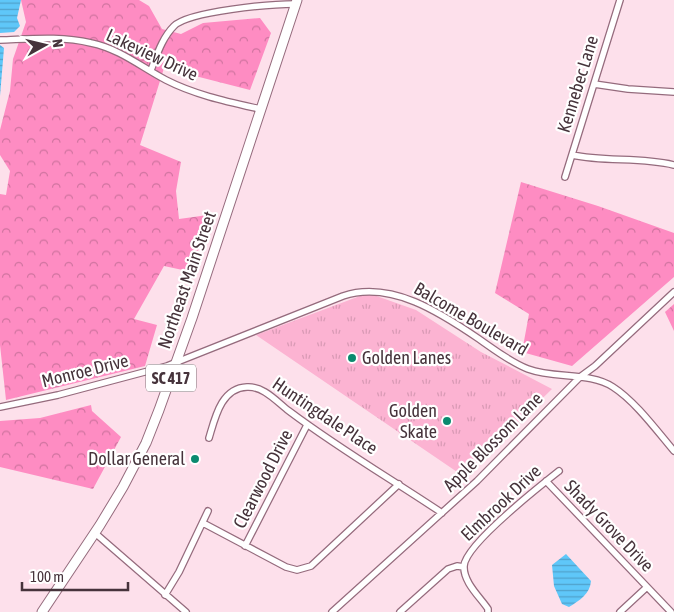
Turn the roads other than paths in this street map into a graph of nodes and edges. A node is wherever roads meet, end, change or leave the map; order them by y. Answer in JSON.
{"nodes":[{"id":1,"x":620,"y":0,"type":"edge"},
{"id":2,"x":296,"y":2,"type":"edge"},
{"id":3,"x":0,"y":40,"type":"edge"},
{"id":4,"x":151,"y":70,"type":"junction"},
{"id":5,"x":594,"y":84,"type":"junction"},
{"id":6,"x":674,"y":92,"type":"edge"},
{"id":7,"x":260,"y":109,"type":"junction"},
{"id":8,"x":572,"y":156,"type":"junction"},
{"id":9,"x":674,"y":165,"type":"edge"},
{"id":10,"x":565,"y":177,"type":"dead end"},
{"id":11,"x":674,"y":292,"type":"edge"},
{"id":12,"x":177,"y":362,"type":"junction"},
{"id":13,"x":580,"y":377,"type":"junction"},
{"id":14,"x":0,"y":407,"type":"edge"},
{"id":15,"x":307,"y":425,"type":"junction"},
{"id":16,"x":209,"y":438,"type":"dead end"},
{"id":17,"x":674,"y":451,"type":"edge"},
{"id":18,"x":559,"y":471,"type":"dead end"},
{"id":19,"x":546,"y":481,"type":"junction"},
{"id":20,"x":400,"y":484,"type":"junction"},
{"id":21,"x":208,"y":511,"type":"dead end"},
{"id":22,"x":442,"y":513,"type":"junction"},
{"id":23,"x":203,"y":523,"type":"junction"},
{"id":24,"x":95,"y":533,"type":"junction"},
{"id":25,"x":246,"y":546,"type":"junction"},
{"id":26,"x":464,"y":566,"type":"junction"},
{"id":27,"x":646,"y":587,"type":"junction"},
{"id":28,"x":165,"y":595,"type":"junction"},
{"id":29,"x":42,"y":612,"type":"edge"},
{"id":30,"x":186,"y":612,"type":"edge"},
{"id":31,"x":332,"y":612,"type":"edge"},
{"id":32,"x":400,"y":612,"type":"edge"},
{"id":33,"x":488,"y":612,"type":"edge"},
{"id":34,"x":620,"y":612,"type":"edge"},
{"id":35,"x":671,"y":612,"type":"edge"}],
"edges":[{"from":1,"to":5,"type":"street","name":"Kennebec Lane"},
{"from":2,"to":4,"type":"street"},
{"from":2,"to":7,"type":"main road","number":"SC 417"},
{"from":3,"to":4,"type":"street","name":"Lakeview Drive"},
{"from":4,"to":7,"type":"street","name":"Lakeview Drive"},
{"from":5,"to":6,"type":"street"},
{"from":5,"to":8,"type":"street","name":"Kennebec Lane"},
{"from":7,"to":12,"type":"main road","name":"Northeast Main Street","number":"SC 417"},
{"from":8,"to":9,"type":"street"},
{"from":8,"to":10,"type":"street","name":"Kennebec Lane"},
{"from":11,"to":13,"type":"street","name":"Apple Blossom Lane"},
{"from":12,"to":13,"type":"street","name":"Balcome Boulevard"},
{"from":12,"to":14,"type":"street","name":"Monroe Drive"},
{"from":12,"to":24,"type":"main road","name":"Northeast Main Street","number":"SC 417"},
{"from":13,"to":17,"type":"street","name":"Balcome Boulevard"},
{"from":13,"to":22,"type":"street","name":"Apple Blossom Lane"},
{"from":15,"to":16,"type":"street","name":"Huntingdale Place"},
{"from":15,"to":20,"type":"street","name":"Huntingdale Place"},
{"from":15,"to":25,"type":"street","name":"Clearwood Drive"},
{"from":18,"to":19,"type":"street","name":"Elmbrook Drive"},
{"from":19,"to":26,"type":"street","name":"Elmbrook Drive"},
{"from":19,"to":27,"type":"street","name":"Shady Grove Drive"},
{"from":20,"to":22,"type":"street","name":"Huntingdale Place"},
{"from":20,"to":25,"type":"street"},
{"from":21,"to":23,"type":"street"},
{"from":22,"to":31,"type":"street","name":"Apple Blossom Lane"},
{"from":23,"to":25,"type":"street"},
{"from":23,"to":28,"type":"street"},
{"from":24,"to":28,"type":"street"},
{"from":24,"to":29,"type":"main road","name":"Northeast Main Street","number":"SC 417"},
{"from":26,"to":32,"type":"street"},
{"from":26,"to":33,"type":"street","name":"Elmbrook Drive"},
{"from":27,"to":34,"type":"street"},
{"from":27,"to":35,"type":"street","name":"Shady Grove Drive"},
{"from":28,"to":30,"type":"street"}]}
